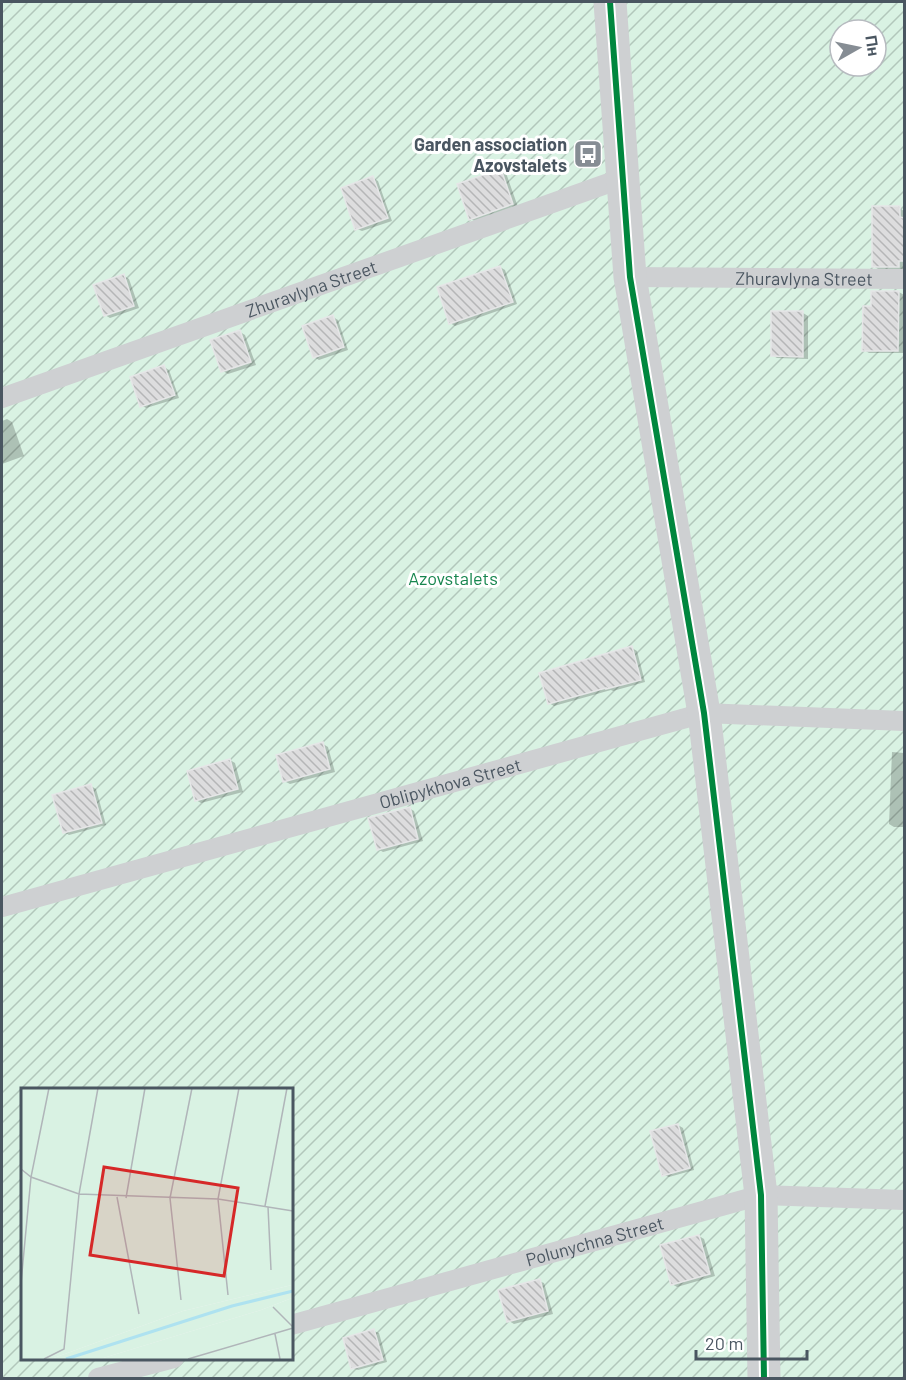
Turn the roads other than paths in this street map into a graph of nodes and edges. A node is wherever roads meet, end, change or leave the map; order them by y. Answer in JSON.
{"nodes":[{"id":1,"x":610,"y":2,"type":"edge"},
{"id":2,"x":623,"y":178,"type":"junction"},
{"id":3,"x":630,"y":277,"type":"junction"},
{"id":4,"x":904,"y":279,"type":"edge"},
{"id":5,"x":2,"y":398,"type":"edge"},
{"id":6,"x":704,"y":713,"type":"junction"},
{"id":7,"x":904,"y":721,"type":"edge"},
{"id":8,"x":2,"y":907,"type":"edge"},
{"id":9,"x":761,"y":1195,"type":"junction"},
{"id":10,"x":904,"y":1200,"type":"edge"},
{"id":11,"x":292,"y":1325,"type":"edge"},
{"id":12,"x":170,"y":1359,"type":"edge"},
{"id":13,"x":98,"y":1378,"type":"edge"},
{"id":14,"x":764,"y":1378,"type":"edge"}],
"edges":[{"from":1,"to":2,"type":"street"},
{"from":2,"to":3,"type":"street"},
{"from":2,"to":5,"type":"lane","name":"Zhuravlyna Street"},
{"from":3,"to":4,"type":"lane","name":"Zhuravlyna Street"},
{"from":3,"to":6,"type":"street"},
{"from":6,"to":7,"type":"lane","name":"Oblipykhova Street"},
{"from":6,"to":8,"type":"lane","name":"Oblipykhova Street"},
{"from":6,"to":9,"type":"street"},
{"from":9,"to":10,"type":"lane","name":"Polunychna Street"},
{"from":9,"to":11,"type":"lane","name":"Polunychna Street"},
{"from":9,"to":14,"type":"street"},
{"from":12,"to":13,"type":"lane"}]}
